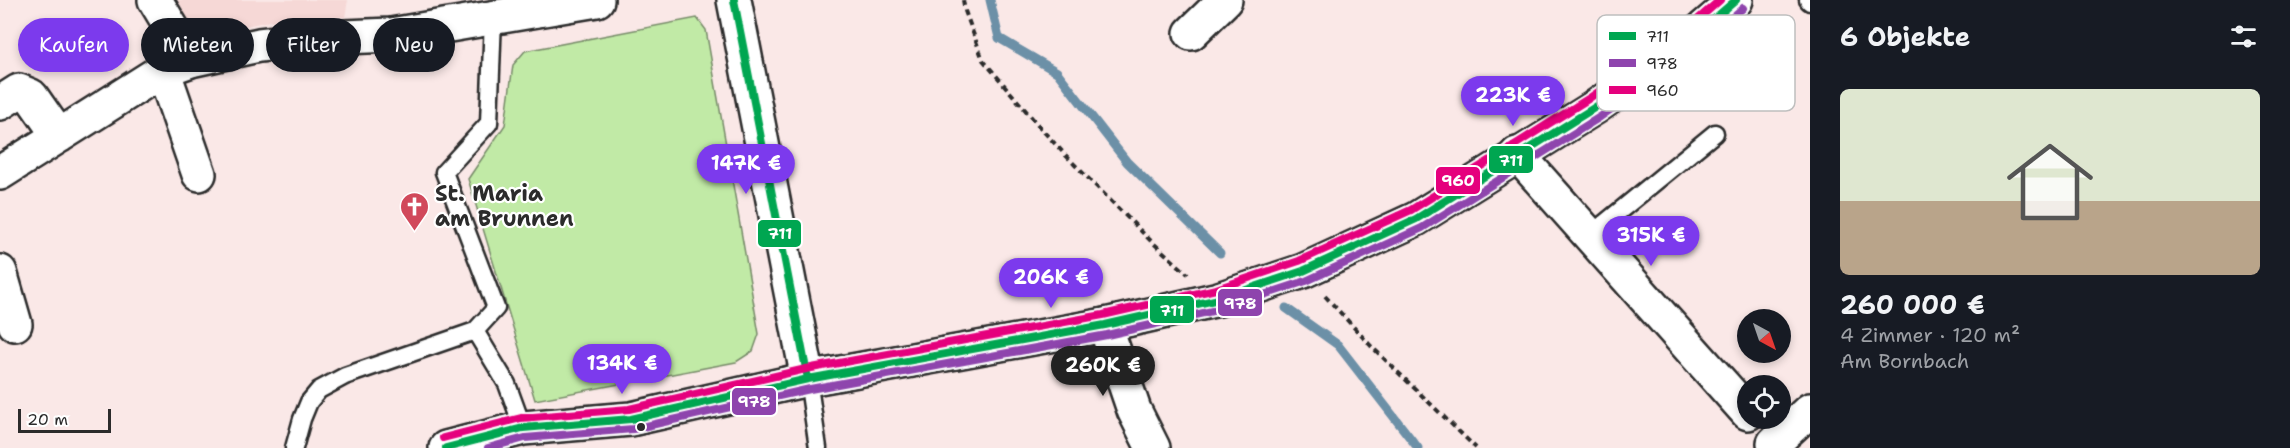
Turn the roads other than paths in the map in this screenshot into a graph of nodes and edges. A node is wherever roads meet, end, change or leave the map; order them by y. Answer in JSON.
{"nodes":[{"id":1,"x":155,"y":0,"type":"edge"},
{"id":2,"x":597,"y":0,"type":"edge"},
{"id":3,"x":734,"y":0,"type":"edge"},
{"id":4,"x":1225,"y":0,"type":"edge"},
{"id":5,"x":1736,"y":0,"type":"edge"},
{"id":6,"x":1719,"y":15,"type":"edge"},
{"id":7,"x":161,"y":18,"type":"edge"},
{"id":8,"x":493,"y":18,"type":"junction"},
{"id":9,"x":1191,"y":33,"type":"dead end"},
{"id":10,"x":254,"y":46,"type":"edge"},
{"id":11,"x":165,"y":72,"type":"edge"},
{"id":12,"x":178,"y":72,"type":"edge"},
{"id":13,"x":0,"y":103,"type":"edge"},
{"id":14,"x":1597,"y":106,"type":"edge"},
{"id":15,"x":1715,"y":133,"type":"dead end"},
{"id":16,"x":59,"y":136,"type":"junction"},
{"id":17,"x":1517,"y":154,"type":"junction"},
{"id":18,"x":0,"y":173,"type":"edge"},
{"id":19,"x":199,"y":174,"type":"dead end"},
{"id":20,"x":1589,"y":236,"type":"junction"},
{"id":21,"x":0,"y":272,"type":"edge"},
{"id":22,"x":15,"y":324,"type":"dead end"},
{"id":23,"x":1105,"y":325,"type":"junction"},
{"id":24,"x":475,"y":331,"type":"junction"},
{"id":25,"x":808,"y":379,"type":"junction"},
{"id":26,"x":1737,"y":401,"type":"edge"},
{"id":27,"x":1810,"y":411,"type":"edge"},
{"id":28,"x":523,"y":428,"type":"junction"},
{"id":29,"x":1761,"y":429,"type":"edge"},
{"id":30,"x":1776,"y":446,"type":"edge"},
{"id":31,"x":294,"y":448,"type":"edge"},
{"id":32,"x":446,"y":448,"type":"edge"},
{"id":33,"x":818,"y":448,"type":"edge"},
{"id":34,"x":1153,"y":448,"type":"edge"}],
"edges":[{"from":1,"to":7,"type":"street"},
{"from":2,"to":8,"type":"street"},
{"from":3,"to":25,"type":"street"},
{"from":4,"to":9,"type":"street"},
{"from":5,"to":6,"type":"street"},
{"from":8,"to":10,"type":"street"},
{"from":8,"to":24,"type":"lane"},
{"from":11,"to":16,"type":"street"},
{"from":12,"to":19,"type":"street"},
{"from":13,"to":16,"type":"street"},
{"from":14,"to":17,"type":"street"},
{"from":15,"to":20,"type":"lane"},
{"from":16,"to":18,"type":"street"},
{"from":17,"to":20,"type":"street"},
{"from":17,"to":23,"type":"street"},
{"from":20,"to":26,"type":"street"},
{"from":21,"to":22,"type":"street"},
{"from":23,"to":25,"type":"street"},
{"from":23,"to":34,"type":"street"},
{"from":24,"to":28,"type":"lane"},
{"from":24,"to":31,"type":"lane"},
{"from":25,"to":28,"type":"street"},
{"from":25,"to":33,"type":"lane"},
{"from":27,"to":30,"type":"street"},
{"from":28,"to":32,"type":"street"},
{"from":29,"to":30,"type":"street"}]}
